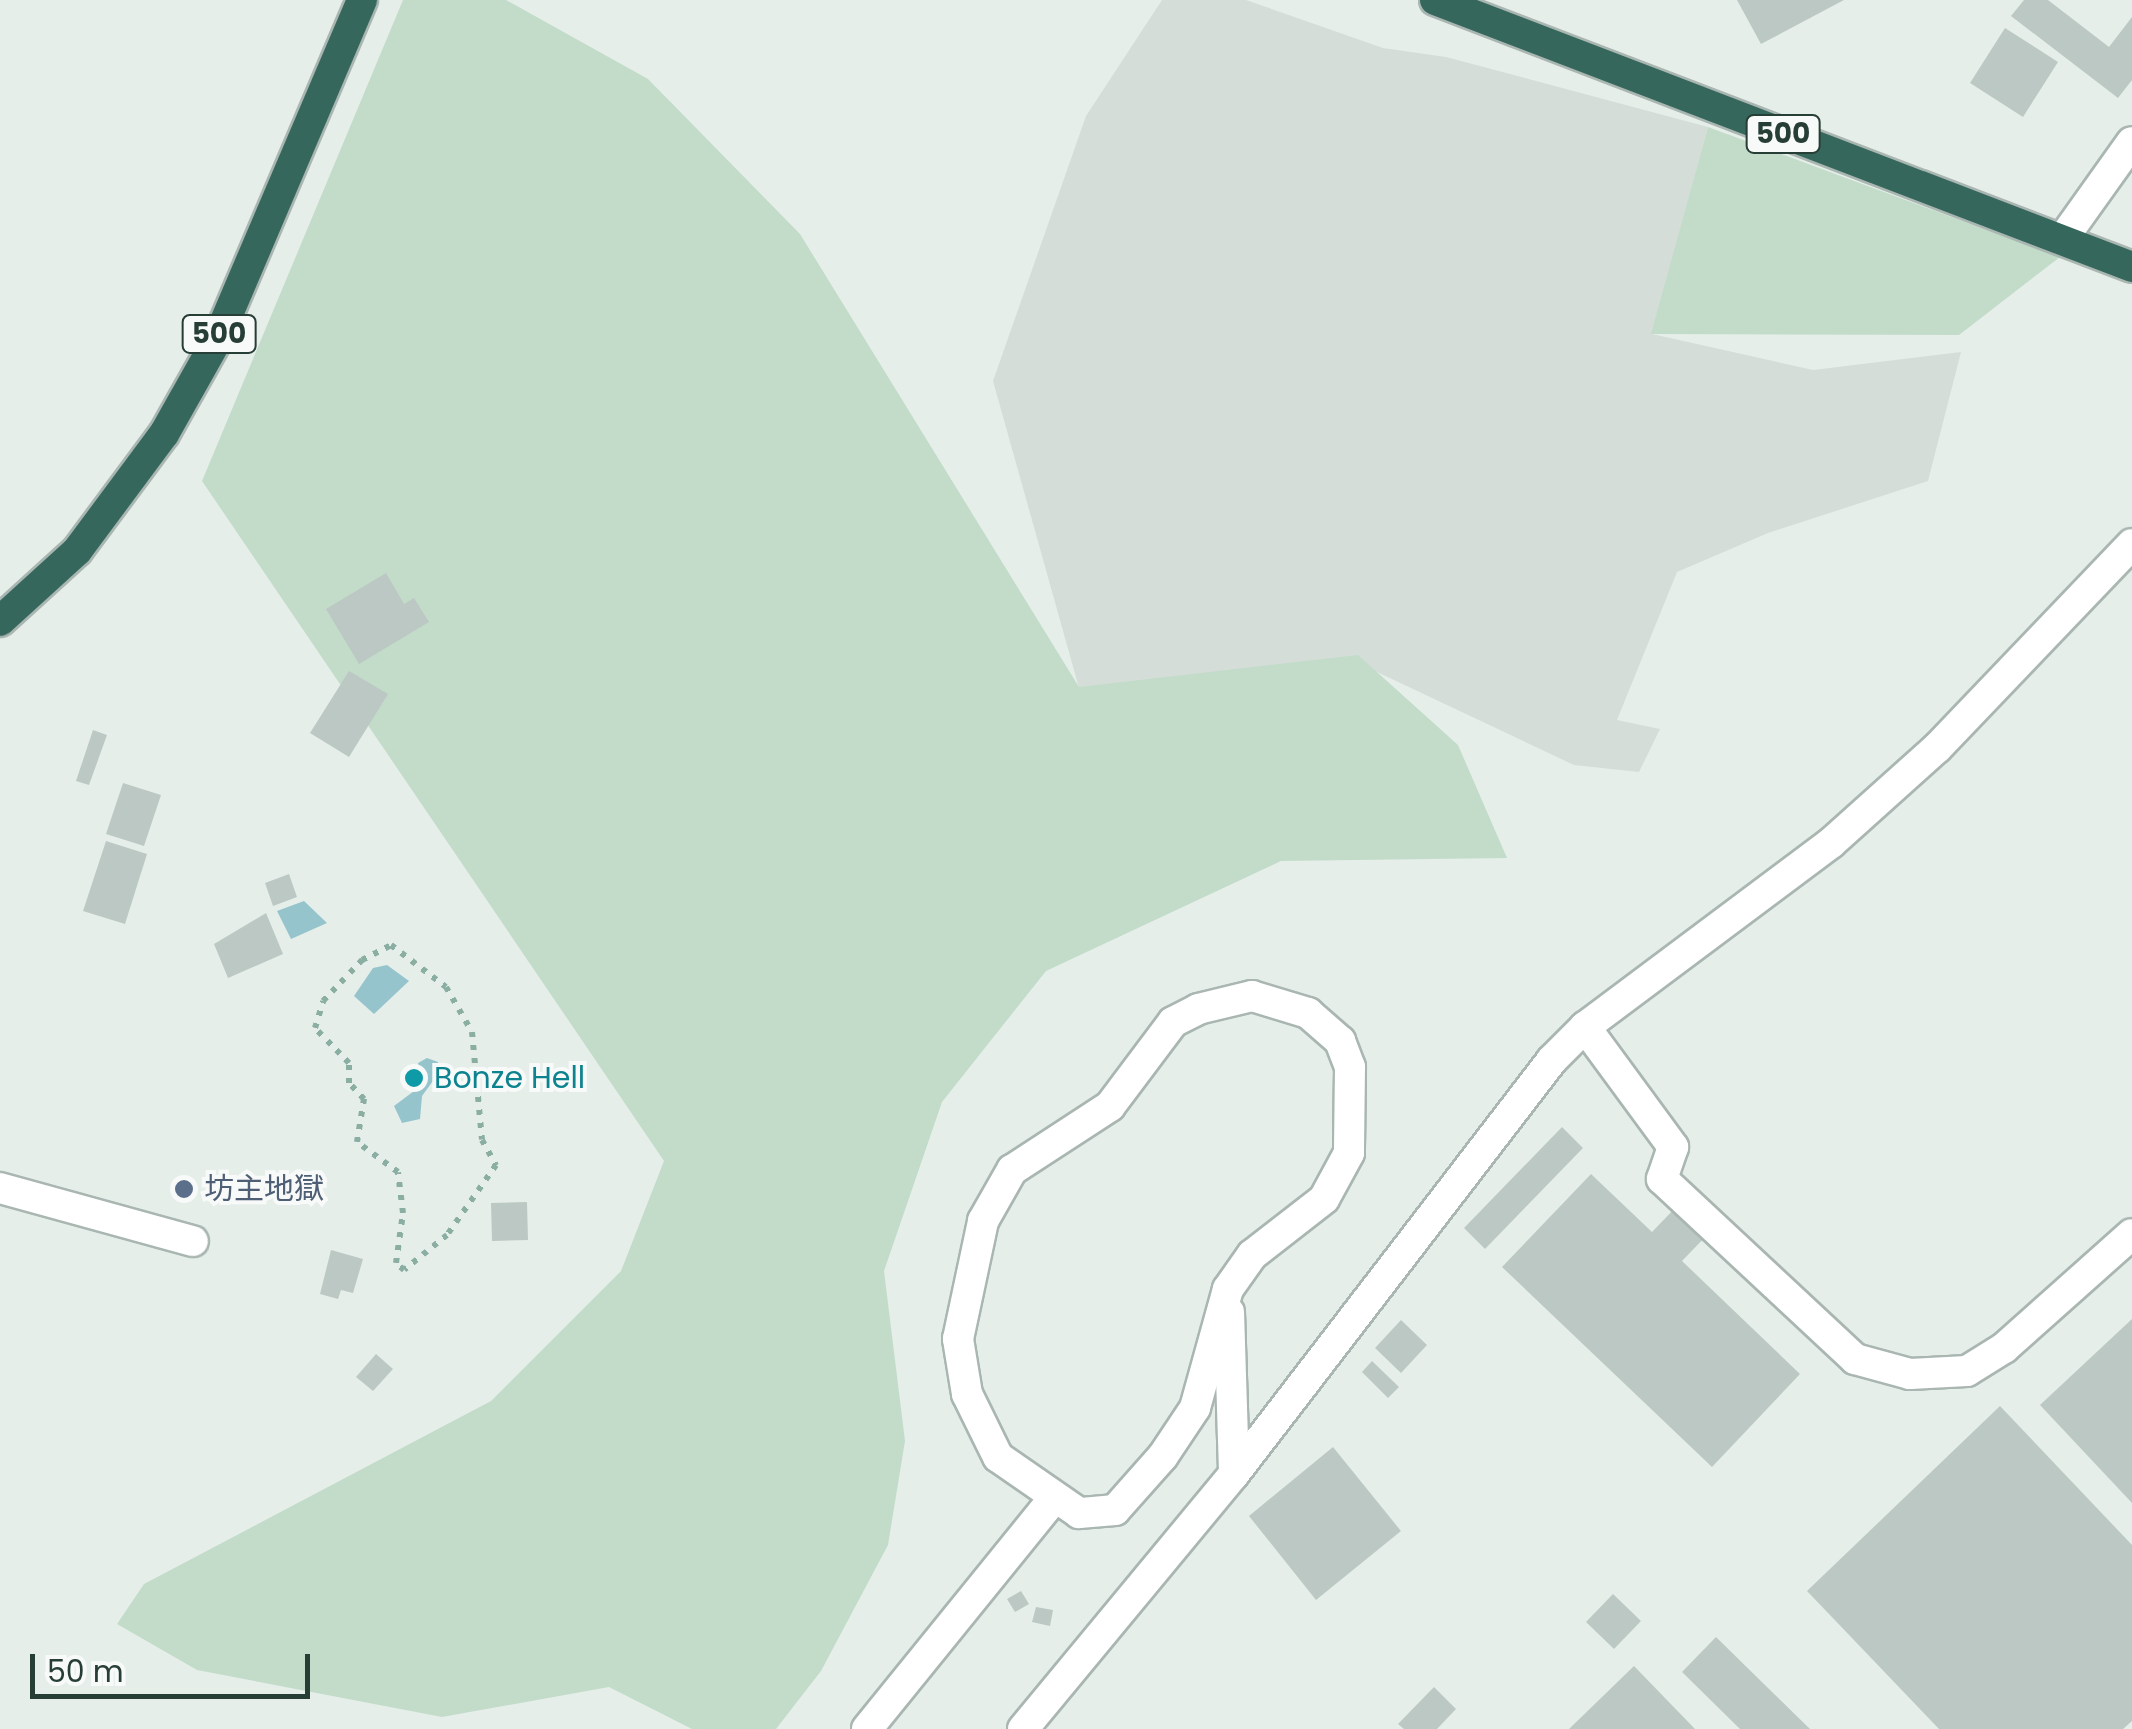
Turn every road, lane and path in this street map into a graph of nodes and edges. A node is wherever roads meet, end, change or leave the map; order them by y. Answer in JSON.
{"nodes":[{"id":1,"x":362,"y":0,"type":"edge"},
{"id":2,"x":1435,"y":0,"type":"edge"},
{"id":3,"x":2132,"y":142,"type":"edge"},
{"id":4,"x":2062,"y":240,"type":"junction"},
{"id":5,"x":2132,"y":267,"type":"edge"},
{"id":6,"x":2132,"y":544,"type":"edge"},
{"id":7,"x":0,"y":621,"type":"edge"},
{"id":8,"x":1585,"y":1027,"type":"junction"},
{"id":9,"x":364,"y":1103,"type":"joint"},
{"id":10,"x":0,"y":1188,"type":"edge"},
{"id":11,"x":2132,"y":1234,"type":"edge"},
{"id":12,"x":192,"y":1241,"type":"dead end"},
{"id":13,"x":1228,"y":1289,"type":"junction"},
{"id":14,"x":1234,"y":1474,"type":"junction"},
{"id":15,"x":1053,"y":1499,"type":"junction"},
{"id":16,"x":868,"y":1729,"type":"edge"},
{"id":17,"x":1023,"y":1729,"type":"edge"}],
"edges":[{"from":1,"to":7,"type":"highway","number":"500"},
{"from":2,"to":4,"type":"highway","number":"500"},
{"from":3,"to":4,"type":"street"},
{"from":4,"to":5,"type":"highway","number":"500"},
{"from":6,"to":8,"type":"street"},
{"from":8,"to":11,"type":"street"},
{"from":8,"to":14,"type":"street"},
{"from":9,"to":9,"type":"path"},
{"from":10,"to":12,"type":"street"},
{"from":13,"to":14,"type":"street"},
{"from":13,"to":15,"type":"street"},
{"from":13,"to":15,"type":"street"},
{"from":14,"to":17,"type":"street"},
{"from":15,"to":16,"type":"street"}]}
